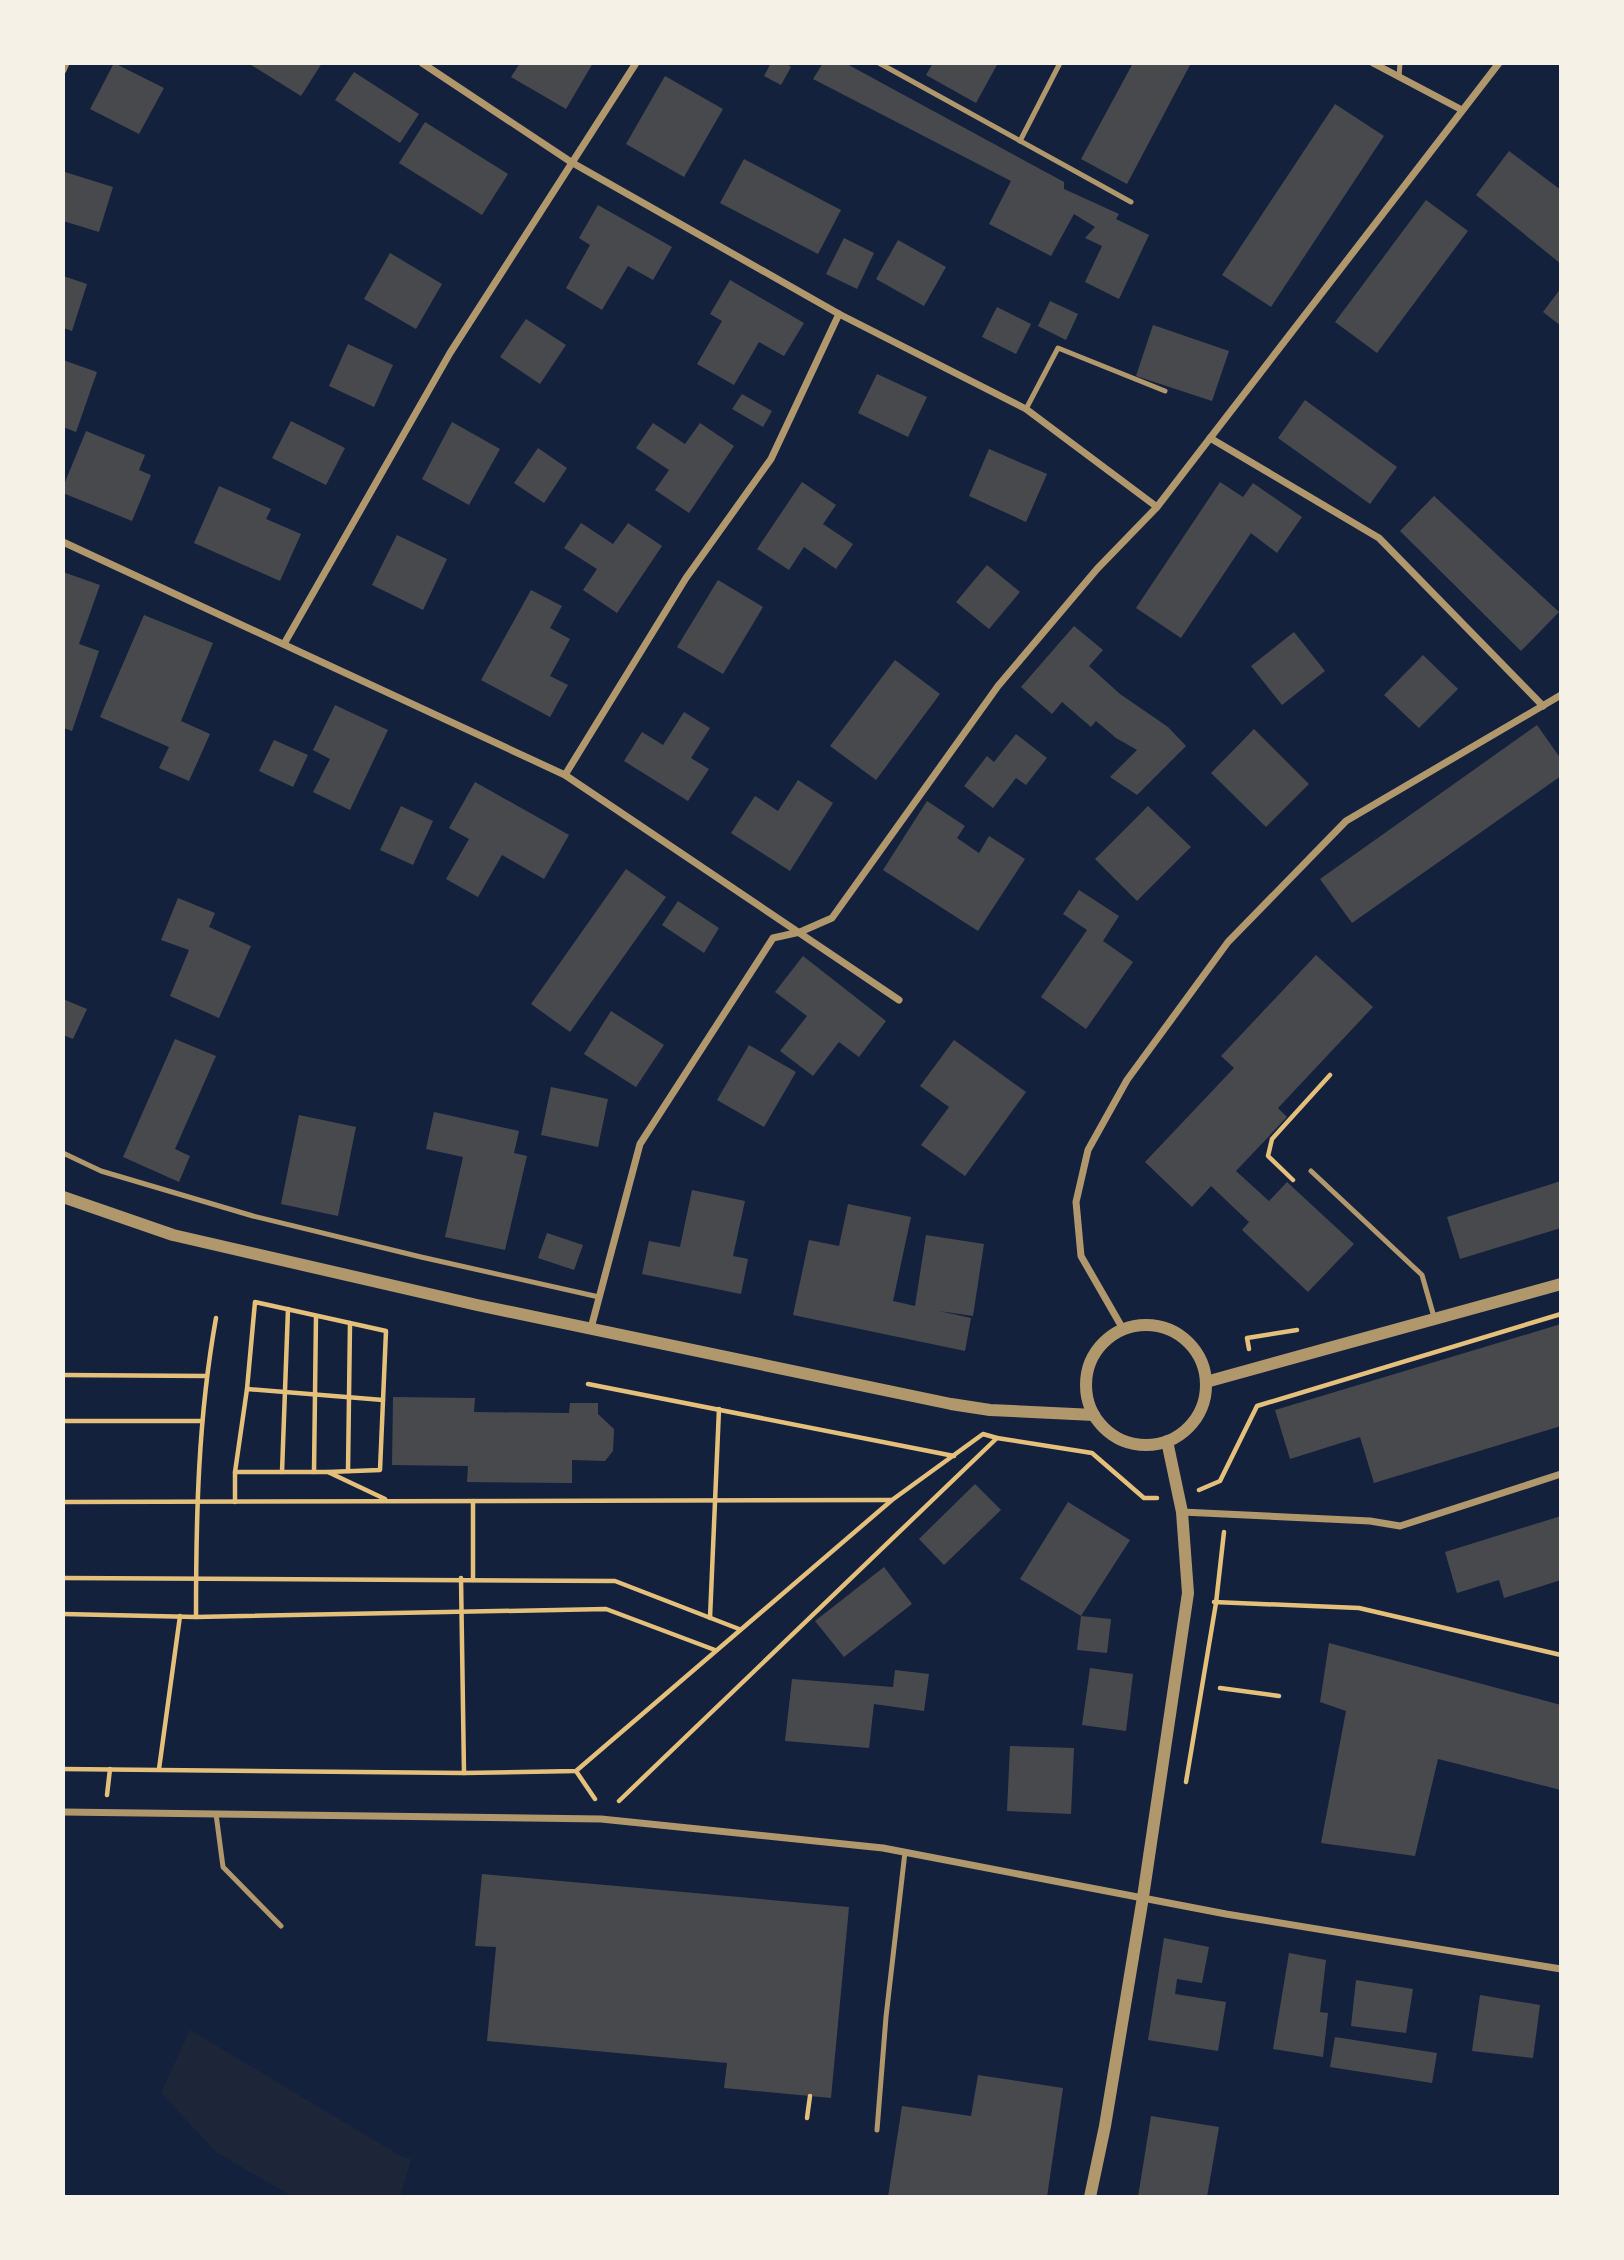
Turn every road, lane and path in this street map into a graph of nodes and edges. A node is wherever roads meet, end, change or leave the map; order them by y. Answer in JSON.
{"nodes":[{"id":1,"x":66,"y":63,"type":"edge"},
{"id":2,"x":422,"y":63,"type":"edge"},
{"id":3,"x":636,"y":63,"type":"edge"},
{"id":4,"x":879,"y":63,"type":"edge"},
{"id":5,"x":1060,"y":63,"type":"edge"},
{"id":6,"x":1373,"y":63,"type":"edge"},
{"id":7,"x":1400,"y":63,"type":"edge"},
{"id":8,"x":1499,"y":63,"type":"edge"},
{"id":9,"x":63,"y":70,"type":"edge"},
{"id":10,"x":1399,"y":77,"type":"junction"},
{"id":11,"x":1462,"y":110,"type":"junction"},
{"id":12,"x":1020,"y":141,"type":"junction"},
{"id":13,"x":571,"y":162,"type":"junction"},
{"id":14,"x":1131,"y":202,"type":"dead end"},
{"id":15,"x":839,"y":314,"type":"junction"},
{"id":16,"x":1165,"y":391,"type":"dead end"},
{"id":17,"x":1026,"y":409,"type":"junction"},
{"id":18,"x":1210,"y":438,"type":"junction"},
{"id":19,"x":1157,"y":507,"type":"junction"},
{"id":20,"x":63,"y":542,"type":"edge"},
{"id":21,"x":284,"y":644,"type":"junction"},
{"id":22,"x":1561,"y":695,"type":"edge"},
{"id":23,"x":1543,"y":706,"type":"junction"},
{"id":24,"x":565,"y":775,"type":"junction"},
{"id":25,"x":800,"y":932,"type":"junction"},
{"id":26,"x":899,"y":999,"type":"dead end"},
{"id":27,"x":1330,"y":1075,"type":"dead end"},
{"id":28,"x":63,"y":1153,"type":"edge"},
{"id":29,"x":1311,"y":1171,"type":"dead end"},
{"id":30,"x":1297,"y":1185,"type":"dead end"},
{"id":31,"x":63,"y":1197,"type":"edge"},
{"id":32,"x":1561,"y":1284,"type":"edge"},
{"id":33,"x":599,"y":1297,"type":"junction"},
{"id":34,"x":288,"y":1309,"type":"junction"},
{"id":35,"x":1561,"y":1314,"type":"edge"},
{"id":36,"x":316,"y":1316,"type":"junction"},
{"id":37,"x":216,"y":1318,"type":"dead end"},
{"id":38,"x":1435,"y":1319,"type":"junction"},
{"id":39,"x":349,"y":1323,"type":"junction"},
{"id":40,"x":591,"y":1328,"type":"junction"},
{"id":41,"x":1123,"y":1329,"type":"junction"},
{"id":42,"x":1299,"y":1330,"type":"dead end"},
{"id":43,"x":1253,"y":1370,"type":"junction"},
{"id":44,"x":63,"y":1375,"type":"edge"},
{"id":45,"x":205,"y":1376,"type":"junction"},
{"id":46,"x":1206,"y":1382,"type":"junction"},
{"id":47,"x":588,"y":1384,"type":"dead end"},
{"id":48,"x":247,"y":1389,"type":"junction"},
{"id":49,"x":285,"y":1392,"type":"junction"},
{"id":50,"x":315,"y":1394,"type":"junction"},
{"id":51,"x":349,"y":1397,"type":"junction"},
{"id":52,"x":383,"y":1401,"type":"junction"},
{"id":53,"x":1257,"y":1406,"type":"junction"},
{"id":54,"x":719,"y":1409,"type":"junction"},
{"id":55,"x":1003,"y":1411,"type":"junction"},
{"id":56,"x":1094,"y":1415,"type":"junction"},
{"id":57,"x":63,"y":1421,"type":"edge"},
{"id":58,"x":202,"y":1421,"type":"junction"},
{"id":59,"x":997,"y":1438,"type":"junction"},
{"id":60,"x":1167,"y":1441,"type":"junction"},
{"id":61,"x":954,"y":1456,"type":"junction"},
{"id":62,"x":348,"y":1471,"type":"junction"},
{"id":63,"x":235,"y":1472,"type":"junction"},
{"id":64,"x":282,"y":1472,"type":"junction"},
{"id":65,"x":314,"y":1472,"type":"junction"},
{"id":66,"x":328,"y":1472,"type":"junction"},
{"id":67,"x":1561,"y":1475,"type":"edge"},
{"id":68,"x":715,"y":1500,"type":"junction"},
{"id":69,"x":891,"y":1500,"type":"junction"},
{"id":70,"x":389,"y":1501,"type":"junction"},
{"id":71,"x":473,"y":1501,"type":"junction"},
{"id":72,"x":63,"y":1502,"type":"edge"},
{"id":73,"x":196,"y":1502,"type":"junction"},
{"id":74,"x":235,"y":1502,"type":"junction"},
{"id":75,"x":1181,"y":1505,"type":"junction"},
{"id":76,"x":63,"y":1578,"type":"edge"},
{"id":77,"x":196,"y":1578,"type":"junction"},
{"id":78,"x":461,"y":1578,"type":"junction"},
{"id":79,"x":473,"y":1580,"type":"junction"},
{"id":80,"x":1188,"y":1593,"type":"junction"},
{"id":81,"x":461,"y":1613,"type":"junction"},
{"id":82,"x":63,"y":1614,"type":"edge"},
{"id":83,"x":180,"y":1616,"type":"junction"},
{"id":84,"x":196,"y":1617,"type":"junction"},
{"id":85,"x":710,"y":1619,"type":"junction"},
{"id":86,"x":739,"y":1629,"type":"junction"},
{"id":87,"x":715,"y":1650,"type":"junction"},
{"id":88,"x":1561,"y":1656,"type":"edge"},
{"id":89,"x":1220,"y":1688,"type":"dead end"},
{"id":90,"x":1279,"y":1696,"type":"dead end"},
{"id":91,"x":63,"y":1769,"type":"edge"},
{"id":92,"x":159,"y":1769,"type":"junction"},
{"id":93,"x":576,"y":1770,"type":"junction"},
{"id":94,"x":464,"y":1773,"type":"junction"},
{"id":95,"x":63,"y":1812,"type":"edge"},
{"id":96,"x":216,"y":1814,"type":"junction"},
{"id":97,"x":601,"y":1819,"type":"junction"},
{"id":98,"x":905,"y":1852,"type":"junction"},
{"id":99,"x":1143,"y":1897,"type":"junction"},
{"id":100,"x":281,"y":1926,"type":"dead end"},
{"id":101,"x":1561,"y":1969,"type":"edge"},
{"id":102,"x":810,"y":2096,"type":"dead end"},
{"id":103,"x":807,"y":2118,"type":"dead end"},
{"id":104,"x":877,"y":2130,"type":"dead end"},
{"id":105,"x":1090,"y":2197,"type":"edge"}],
"edges":[{"from":1,"to":9,"type":"street"},
{"from":2,"to":13,"type":"street"},
{"from":3,"to":13,"type":"street"},
{"from":4,"to":12,"type":"lane"},
{"from":5,"to":12,"type":"lane"},
{"from":6,"to":10,"type":"street"},
{"from":7,"to":10,"type":"lane"},
{"from":8,"to":11,"type":"street"},
{"from":10,"to":11,"type":"street"},
{"from":11,"to":18,"type":"street"},
{"from":12,"to":14,"type":"lane"},
{"from":13,"to":15,"type":"street"},
{"from":13,"to":21,"type":"street"},
{"from":15,"to":17,"type":"street"},
{"from":15,"to":24,"type":"street"},
{"from":16,"to":17,"type":"lane"},
{"from":17,"to":19,"type":"street"},
{"from":18,"to":19,"type":"street"},
{"from":18,"to":23,"type":"street"},
{"from":19,"to":25,"type":"street"},
{"from":20,"to":21,"type":"street"},
{"from":21,"to":24,"type":"street"},
{"from":22,"to":23,"type":"street"},
{"from":23,"to":41,"type":"street"},
{"from":24,"to":25,"type":"street"},
{"from":25,"to":26,"type":"street"},
{"from":25,"to":33,"type":"street"},
{"from":27,"to":30,"type":"path"},
{"from":28,"to":33,"type":"lane"},
{"from":29,"to":38,"type":"lane"},
{"from":31,"to":40,"type":"street"},
{"from":32,"to":38,"type":"street"},
{"from":33,"to":40,"type":"street"},
{"from":34,"to":36,"type":"path"},
{"from":34,"to":48,"type":"path"},
{"from":34,"to":49,"type":"path"},
{"from":35,"to":53,"type":"path"},
{"from":36,"to":39,"type":"path"},
{"from":36,"to":50,"type":"path"},
{"from":37,"to":45,"type":"path"},
{"from":38,"to":43,"type":"street"},
{"from":39,"to":51,"type":"path"},
{"from":39,"to":52,"type":"path"},
{"from":40,"to":55,"type":"street"},
{"from":41,"to":46,"type":"street"},
{"from":41,"to":56,"type":"street"},
{"from":42,"to":43,"type":"path"},
{"from":43,"to":46,"type":"street"},
{"from":43,"to":53,"type":"path"},
{"from":44,"to":45,"type":"path"},
{"from":45,"to":58,"type":"path"},
{"from":46,"to":60,"type":"street"},
{"from":47,"to":54,"type":"path"},
{"from":48,"to":49,"type":"path"},
{"from":48,"to":63,"type":"path"},
{"from":49,"to":50,"type":"path"},
{"from":49,"to":64,"type":"path"},
{"from":50,"to":51,"type":"path"},
{"from":50,"to":65,"type":"path"},
{"from":51,"to":52,"type":"path"},
{"from":51,"to":62,"type":"path"},
{"from":52,"to":62,"type":"path"},
{"from":53,"to":75,"type":"path"},
{"from":54,"to":61,"type":"path"},
{"from":54,"to":68,"type":"path"},
{"from":55,"to":56,"type":"street"},
{"from":55,"to":59,"type":"path"},
{"from":56,"to":60,"type":"street"},
{"from":57,"to":58,"type":"path"},
{"from":58,"to":73,"type":"path"},
{"from":59,"to":61,"type":"path"},
{"from":59,"to":75,"type":"path"},
{"from":59,"to":97,"type":"path"},
{"from":60,"to":75,"type":"street"},
{"from":61,"to":69,"type":"path"},
{"from":62,"to":66,"type":"path"},
{"from":63,"to":64,"type":"path"},
{"from":63,"to":74,"type":"path"},
{"from":64,"to":65,"type":"path"},
{"from":65,"to":66,"type":"path"},
{"from":66,"to":70,"type":"path"},
{"from":67,"to":75,"type":"street"},
{"from":68,"to":69,"type":"path"},
{"from":68,"to":71,"type":"path"},
{"from":68,"to":85,"type":"path"},
{"from":69,"to":86,"type":"path"},
{"from":70,"to":71,"type":"path"},
{"from":70,"to":74,"type":"path"},
{"from":71,"to":79,"type":"path"},
{"from":72,"to":73,"type":"path"},
{"from":73,"to":74,"type":"path"},
{"from":73,"to":77,"type":"path"},
{"from":75,"to":80,"type":"street"},
{"from":76,"to":77,"type":"path"},
{"from":77,"to":78,"type":"path"},
{"from":77,"to":84,"type":"path"},
{"from":78,"to":79,"type":"path"},
{"from":78,"to":81,"type":"path"},
{"from":79,"to":85,"type":"path"},
{"from":80,"to":88,"type":"path"},
{"from":80,"to":99,"type":"street"},
{"from":81,"to":84,"type":"path"},
{"from":81,"to":87,"type":"path"},
{"from":81,"to":94,"type":"path"},
{"from":82,"to":83,"type":"path"},
{"from":83,"to":84,"type":"path"},
{"from":83,"to":92,"type":"path"},
{"from":85,"to":86,"type":"path"},
{"from":86,"to":87,"type":"path"},
{"from":87,"to":93,"type":"path"},
{"from":89,"to":90,"type":"path"},
{"from":91,"to":92,"type":"path"},
{"from":92,"to":94,"type":"path"},
{"from":93,"to":94,"type":"path"},
{"from":93,"to":97,"type":"path"},
{"from":95,"to":96,"type":"street"},
{"from":96,"to":97,"type":"street"},
{"from":96,"to":100,"type":"lane"},
{"from":97,"to":98,"type":"street"},
{"from":98,"to":99,"type":"street"},
{"from":98,"to":104,"type":"lane"},
{"from":99,"to":101,"type":"street"},
{"from":99,"to":105,"type":"street"},
{"from":102,"to":103,"type":"path"}]}
